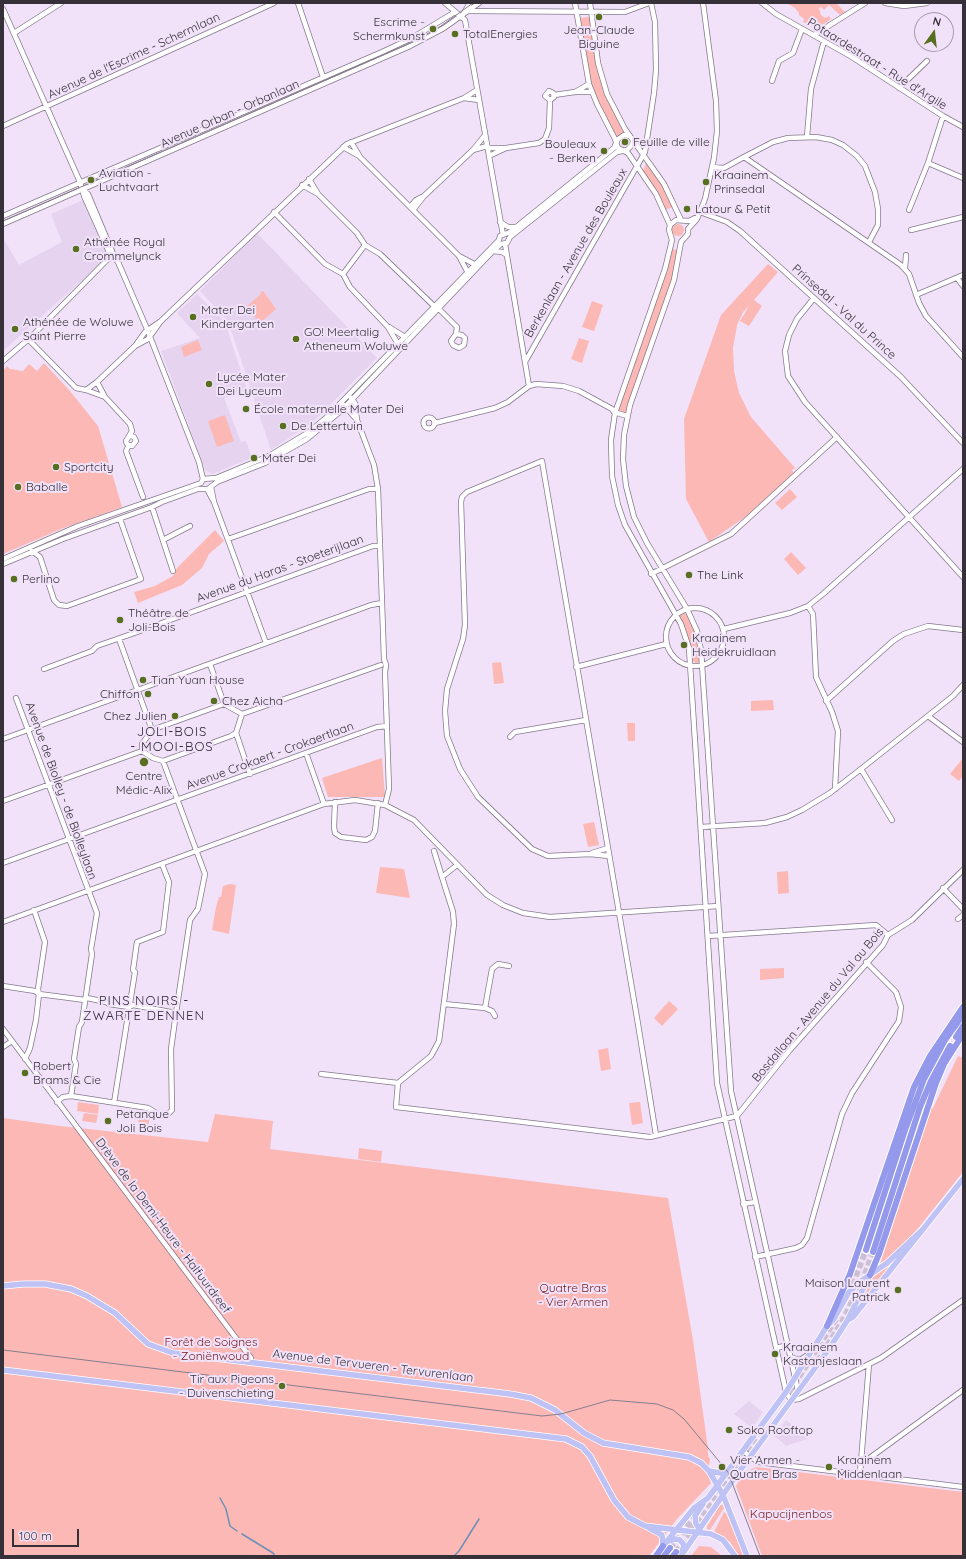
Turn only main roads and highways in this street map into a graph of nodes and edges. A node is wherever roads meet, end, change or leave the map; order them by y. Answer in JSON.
{"nodes":[{"id":1,"x":963,"y":1008,"type":"edge"},
{"id":2,"x":963,"y":1015,"type":"edge"},
{"id":3,"x":963,"y":1026,"type":"edge"},
{"id":4,"x":963,"y":1034,"type":"edge"},
{"id":5,"x":953,"y":1045,"type":"junction"},
{"id":6,"x":932,"y":1057,"type":"junction"},
{"id":7,"x":963,"y":1179,"type":"edge"},
{"id":8,"x":920,"y":1232,"type":"junction"},
{"id":9,"x":866,"y":1250,"type":"tunnel mouth"},
{"id":10,"x":873,"y":1252,"type":"tunnel mouth"},
{"id":11,"x":876,"y":1263,"type":"junction"},
{"id":12,"x":882,"y":1267,"type":"junction"},
{"id":13,"x":870,"y":1275,"type":"junction"},
{"id":14,"x":3,"y":1286,"type":"edge"},
{"id":15,"x":847,"y":1321,"type":"junction"},
{"id":16,"x":827,"y":1326,"type":"junction"},
{"id":17,"x":3,"y":1370,"type":"edge"},
{"id":18,"x":709,"y":1471,"type":"junction"},
{"id":19,"x":726,"y":1474,"type":"junction"},
{"id":20,"x":717,"y":1485,"type":"junction"},
{"id":21,"x":723,"y":1495,"type":"junction"},
{"id":22,"x":708,"y":1498,"type":"junction"},
{"id":23,"x":645,"y":1526,"type":"junction"},
{"id":24,"x":675,"y":1530,"type":"junction"},
{"id":25,"x":697,"y":1530,"type":"junction"},
{"id":26,"x":668,"y":1541,"type":"junction"},
{"id":27,"x":663,"y":1546,"type":"junction"},
{"id":28,"x":670,"y":1548,"type":"tunnel mouth"},
{"id":29,"x":678,"y":1555,"type":"edge"},
{"id":30,"x":656,"y":1556,"type":"edge"},
{"id":31,"x":664,"y":1556,"type":"edge"},
{"id":32,"x":735,"y":1556,"type":"edge"},
{"id":33,"x":747,"y":1556,"type":"edge"}],
"edges":[{"from":1,"to":6,"type":"highway"},
{"from":2,"to":6,"type":"highway"},
{"from":3,"to":5,"type":"highway"},
{"from":4,"to":5,"type":"highway"},
{"from":5,"to":10,"type":"highway"},
{"from":5,"to":11,"type":"highway"},
{"from":6,"to":9,"type":"highway"},
{"from":6,"to":16,"type":"highway"},
{"from":7,"to":8,"type":"main road"},
{"from":8,"to":12,"type":"main road"},
{"from":8,"to":15,"type":"main road"},
{"from":11,"to":12,"type":"main road"},
{"from":11,"to":13,"type":"highway"},
{"from":12,"to":13,"type":"main road"},
{"from":13,"to":15,"type":"main road"},
{"from":13,"to":16,"type":"main road"},
{"from":14,"to":18,"type":"main road","name":"Avenue de Tervueren - Tervurenlaan"},
{"from":15,"to":21,"type":"main road"},
{"from":16,"to":19,"type":"main road"},
{"from":17,"to":23,"type":"main road"},
{"from":18,"to":19,"type":"main road"},
{"from":18,"to":20,"type":"main road"},
{"from":19,"to":20,"type":"main road"},
{"from":20,"to":21,"type":"main road"},
{"from":20,"to":22,"type":"main road"},
{"from":21,"to":25,"type":"main road"},
{"from":21,"to":33,"type":"main road"},
{"from":22,"to":24,"type":"main road"},
{"from":22,"to":25,"type":"main road"},
{"from":23,"to":24,"type":"main road"},
{"from":23,"to":27,"type":"main road"},
{"from":24,"to":25,"type":"main road"},
{"from":24,"to":26,"type":"main road"},
{"from":25,"to":29,"type":"main road"},
{"from":25,"to":32,"type":"main road"},
{"from":26,"to":27,"type":"main road"},
{"from":26,"to":29,"type":"main road"},
{"from":27,"to":30,"type":"highway"},
{"from":28,"to":31,"type":"highway"}]}
